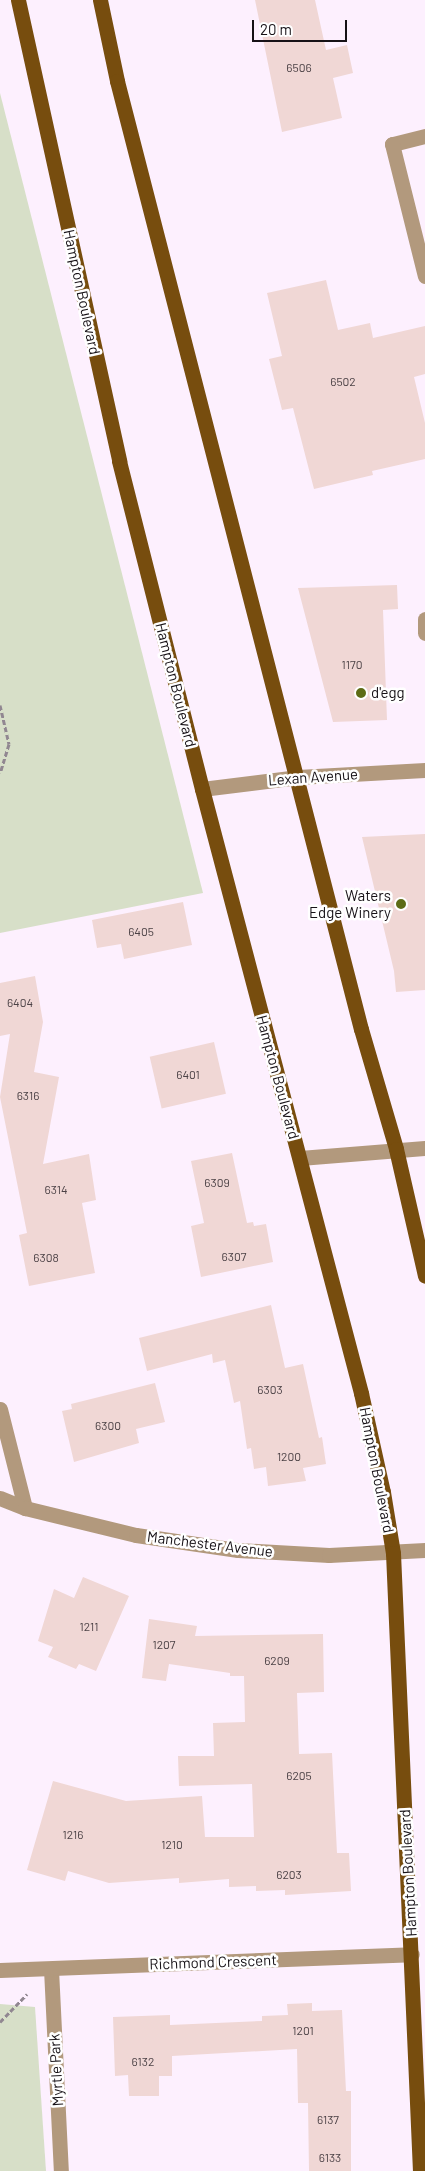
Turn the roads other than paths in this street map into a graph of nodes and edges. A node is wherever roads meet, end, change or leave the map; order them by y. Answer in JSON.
{"nodes":[{"id":1,"x":18,"y":0,"type":"edge"},
{"id":2,"x":100,"y":0,"type":"edge"},
{"id":3,"x":425,"y":136,"type":"edge"},
{"id":4,"x":425,"y":276,"type":"edge"},
{"id":5,"x":425,"y":619,"type":"edge"},
{"id":6,"x":425,"y":633,"type":"edge"},
{"id":7,"x":425,"y":770,"type":"edge"},
{"id":8,"x":298,"y":777,"type":"junction"},
{"id":9,"x":202,"y":789,"type":"junction"},
{"id":10,"x":425,"y":1148,"type":"edge"},
{"id":11,"x":396,"y":1149,"type":"junction"},
{"id":12,"x":300,"y":1158,"type":"junction"},
{"id":13,"x":425,"y":1276,"type":"edge"},
{"id":14,"x":0,"y":1409,"type":"edge"},
{"id":15,"x":0,"y":1498,"type":"edge"},
{"id":16,"x":25,"y":1508,"type":"junction"},
{"id":17,"x":425,"y":1550,"type":"edge"},
{"id":18,"x":393,"y":1553,"type":"junction"},
{"id":19,"x":418,"y":1954,"type":"edge"},
{"id":20,"x":51,"y":1969,"type":"junction"},
{"id":21,"x":0,"y":1970,"type":"edge"},
{"id":22,"x":61,"y":2171,"type":"edge"},
{"id":23,"x":420,"y":2171,"type":"edge"}],
"edges":[{"from":1,"to":9,"type":"main road","name":"Hampton Boulevard"},
{"from":2,"to":8,"type":"main road"},
{"from":3,"to":4,"type":"street"},
{"from":5,"to":6,"type":"street"},
{"from":7,"to":8,"type":"street","name":"Lexan Avenue"},
{"from":8,"to":9,"type":"street","name":"Lexan Avenue"},
{"from":8,"to":11,"type":"main road"},
{"from":9,"to":12,"type":"main road","name":"Hampton Boulevard"},
{"from":10,"to":11,"type":"street"},
{"from":11,"to":12,"type":"street"},
{"from":11,"to":13,"type":"main road"},
{"from":12,"to":18,"type":"main road","name":"Hampton Boulevard"},
{"from":14,"to":16,"type":"street"},
{"from":15,"to":16,"type":"street","name":"Manchester Avenue"},
{"from":16,"to":18,"type":"street","name":"Manchester Avenue"},
{"from":17,"to":18,"type":"street","name":"Manchester Avenue"},
{"from":18,"to":19,"type":"main road","name":"Hampton Boulevard"},
{"from":19,"to":20,"type":"street","name":"Richmond Crescent"},
{"from":19,"to":23,"type":"main road","name":"Hampton Boulevard"},
{"from":20,"to":21,"type":"street","name":"Richmond Crescent"},
{"from":20,"to":22,"type":"street","name":"Myrtle Park"}]}
